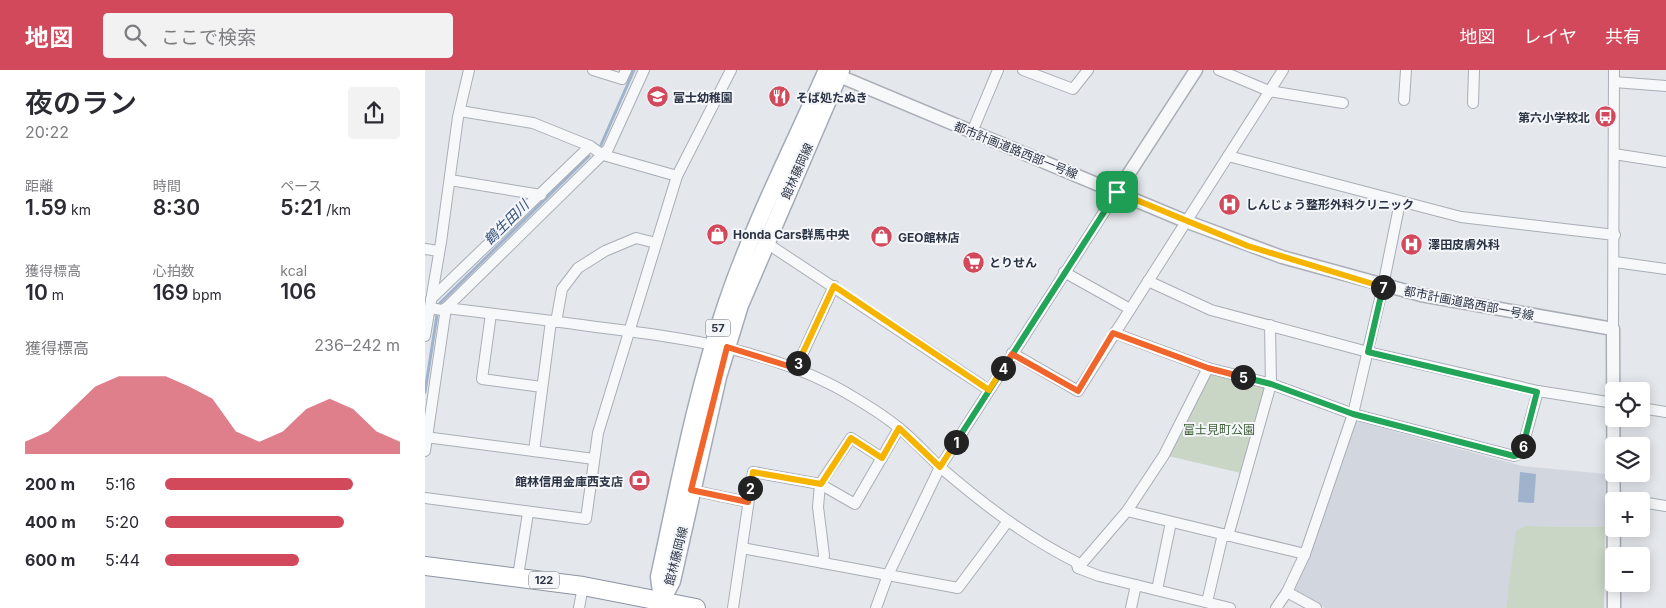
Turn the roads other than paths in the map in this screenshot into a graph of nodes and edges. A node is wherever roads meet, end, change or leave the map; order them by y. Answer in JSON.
{"nodes":[{"id":1,"x":469,"y":70,"type":"edge"},
{"id":2,"x":593,"y":70,"type":"edge"},
{"id":3,"x":626,"y":70,"type":"edge"},
{"id":4,"x":644,"y":70,"type":"edge"},
{"id":5,"x":731,"y":70,"type":"edge"},
{"id":6,"x":998,"y":70,"type":"edge"},
{"id":7,"x":1023,"y":70,"type":"edge"},
{"id":8,"x":1089,"y":70,"type":"edge"},
{"id":9,"x":1196,"y":70,"type":"edge"},
{"id":10,"x":1219,"y":70,"type":"edge"},
{"id":11,"x":1283,"y":70,"type":"edge"},
{"id":12,"x":1406,"y":70,"type":"edge"},
{"id":13,"x":1474,"y":70,"type":"edge"},
{"id":14,"x":1615,"y":70,"type":"edge"},
{"id":15,"x":832,"y":71,"type":"edge"},
{"id":16,"x":1614,"y":82,"type":"junction"},
{"id":17,"x":1666,"y":86,"type":"edge"},
{"id":18,"x":1269,"y":91,"type":"junction"},
{"id":19,"x":1405,"y":100,"type":"dead end"},
{"id":20,"x":1343,"y":103,"type":"dead end"},
{"id":21,"x":1473,"y":103,"type":"dead end"},
{"id":22,"x":460,"y":111,"type":"junction"},
{"id":23,"x":972,"y":132,"type":"junction"},
{"id":24,"x":590,"y":146,"type":"junction"},
{"id":25,"x":603,"y":154,"type":"junction"},
{"id":26,"x":1614,"y":154,"type":"junction"},
{"id":27,"x":1228,"y":156,"type":"junction"},
{"id":28,"x":1666,"y":162,"type":"edge"},
{"id":29,"x":677,"y":176,"type":"junction"},
{"id":30,"x":450,"y":180,"type":"junction"},
{"id":31,"x":1117,"y":192,"type":"junction"},
{"id":32,"x":541,"y":195,"type":"junction"},
{"id":33,"x":1400,"y":202,"type":"junction"},
{"id":34,"x":1185,"y":221,"type":"junction"},
{"id":35,"x":1615,"y":235,"type":"junction"},
{"id":36,"x":765,"y":242,"type":"junction"},
{"id":37,"x":656,"y":243,"type":"junction"},
{"id":38,"x":425,"y":249,"type":"edge"},
{"id":39,"x":438,"y":251,"type":"junction"},
{"id":40,"x":1615,"y":262,"type":"junction"},
{"id":41,"x":1666,"y":269,"type":"edge"},
{"id":42,"x":1064,"y":272,"type":"junction"},
{"id":43,"x":1148,"y":281,"type":"junction"},
{"id":44,"x":834,"y":286,"type":"junction"},
{"id":45,"x":1383,"y":286,"type":"junction"},
{"id":46,"x":429,"y":305,"type":"edge"},
{"id":47,"x":446,"y":308,"type":"junction"},
{"id":48,"x":1130,"y":308,"type":"junction"},
{"id":49,"x":491,"y":314,"type":"junction"},
{"id":50,"x":553,"y":321,"type":"junction"},
{"id":51,"x":1270,"y":325,"type":"junction"},
{"id":52,"x":1613,"y":329,"type":"junction"},
{"id":53,"x":630,"y":331,"type":"junction"},
{"id":54,"x":1113,"y":333,"type":"junction"},
{"id":55,"x":425,"y":336,"type":"edge"},
{"id":56,"x":720,"y":346,"type":"junction"},
{"id":57,"x":1368,"y":352,"type":"junction"},
{"id":58,"x":1012,"y":354,"type":"junction"},
{"id":59,"x":795,"y":368,"type":"junction"},
{"id":60,"x":1208,"y":368,"type":"junction"},
{"id":61,"x":1613,"y":382,"type":"edge"},
{"id":62,"x":1271,"y":384,"type":"junction"},
{"id":63,"x":542,"y":387,"type":"junction"},
{"id":64,"x":989,"y":390,"type":"junction"},
{"id":65,"x":1537,"y":392,"type":"junction"},
{"id":66,"x":1605,"y":402,"type":"edge"},
{"id":67,"x":1650,"y":409,"type":"edge"},
{"id":68,"x":1666,"y":412,"type":"edge"},
{"id":69,"x":1353,"y":414,"type":"junction"},
{"id":70,"x":1613,"y":427,"type":"edge"},
{"id":71,"x":899,"y":428,"type":"junction"},
{"id":72,"x":426,"y":437,"type":"edge"},
{"id":73,"x":425,"y":451,"type":"edge"},
{"id":74,"x":534,"y":451,"type":"junction"},
{"id":75,"x":882,"y":458,"type":"junction"},
{"id":76,"x":594,"y":459,"type":"junction"},
{"id":77,"x":940,"y":467,"type":"junction"},
{"id":78,"x":821,"y":484,"type":"junction"},
{"id":79,"x":691,"y":490,"type":"junction"},
{"id":80,"x":1613,"y":492,"type":"edge"},
{"id":81,"x":425,"y":498,"type":"edge"},
{"id":82,"x":748,"y":502,"type":"junction"},
{"id":83,"x":1650,"y":503,"type":"edge"},
{"id":84,"x":1666,"y":506,"type":"edge"},
{"id":85,"x":1127,"y":511,"type":"junction"},
{"id":86,"x":528,"y":512,"type":"junction"},
{"id":87,"x":1007,"y":521,"type":"junction"},
{"id":88,"x":1171,"y":522,"type":"junction"},
{"id":89,"x":1225,"y":535,"type":"junction"},
{"id":90,"x":1613,"y":537,"type":"edge"},
{"id":91,"x":742,"y":548,"type":"junction"},
{"id":92,"x":1305,"y":554,"type":"junction"},
{"id":93,"x":823,"y":563,"type":"junction"},
{"id":94,"x":425,"y":566,"type":"edge"},
{"id":95,"x":1078,"y":568,"type":"junction"},
{"id":96,"x":888,"y":575,"type":"junction"},
{"id":97,"x":519,"y":576,"type":"junction"},
{"id":98,"x":1136,"y":585,"type":"junction"},
{"id":99,"x":583,"y":586,"type":"junction"},
{"id":100,"x":1157,"y":590,"type":"junction"},
{"id":101,"x":1287,"y":592,"type":"junction"},
{"id":102,"x":662,"y":600,"type":"junction"},
{"id":103,"x":1207,"y":602,"type":"junction"},
{"id":104,"x":579,"y":608,"type":"edge"},
{"id":105,"x":696,"y":608,"type":"edge"},
{"id":106,"x":733,"y":608,"type":"edge"},
{"id":107,"x":876,"y":608,"type":"edge"},
{"id":108,"x":1131,"y":608,"type":"edge"},
{"id":109,"x":1230,"y":608,"type":"edge"},
{"id":110,"x":1276,"y":608,"type":"edge"},
{"id":111,"x":1316,"y":608,"type":"edge"},
{"id":112,"x":1614,"y":608,"type":"edge"}],
"edges":[{"from":1,"to":22,"type":"street"},
{"from":2,"to":3,"type":"street"},
{"from":4,"to":25,"type":"street"},
{"from":5,"to":29,"type":"street"},
{"from":6,"to":23,"type":"street"},
{"from":7,"to":8,"type":"street"},
{"from":9,"to":31,"type":"street"},
{"from":10,"to":18,"type":"street"},
{"from":11,"to":18,"type":"street"},
{"from":12,"to":19,"type":"street"},
{"from":13,"to":21,"type":"street"},
{"from":14,"to":16,"type":"street"},
{"from":15,"to":23,"type":"street","name":"都市計画道路西部一号線"},
{"from":15,"to":36,"type":"main road","name":"館林藤岡線","number":"57"},
{"from":15,"to":56,"type":"main road","name":"館林藤岡線","number":"57"},
{"from":16,"to":17,"type":"street"},
{"from":16,"to":26,"type":"street"},
{"from":18,"to":20,"type":"street"},
{"from":18,"to":27,"type":"street"},
{"from":22,"to":24,"type":"street"},
{"from":22,"to":30,"type":"street"},
{"from":23,"to":31,"type":"street","name":"都市計画道路西部一号線"},
{"from":24,"to":25,"type":"street"},
{"from":24,"to":32,"type":"street"},
{"from":25,"to":29,"type":"street"},
{"from":25,"to":47,"type":"street"},
{"from":26,"to":28,"type":"street"},
{"from":26,"to":35,"type":"street"},
{"from":27,"to":33,"type":"street"},
{"from":27,"to":34,"type":"street"},
{"from":29,"to":37,"type":"street"},
{"from":30,"to":32,"type":"street"},
{"from":30,"to":39,"type":"street"},
{"from":31,"to":34,"type":"street","name":"都市計画道路西部一号線"},
{"from":31,"to":42,"type":"street"},
{"from":32,"to":46,"type":"street"},
{"from":33,"to":35,"type":"street"},
{"from":33,"to":45,"type":"street"},
{"from":34,"to":43,"type":"street"},
{"from":34,"to":45,"type":"street","name":"都市計画道路西部一号線"},
{"from":35,"to":40,"type":"street"},
{"from":36,"to":44,"type":"street"},
{"from":36,"to":56,"type":"main road","name":"館林藤岡線","number":"57"},
{"from":37,"to":50,"type":"street"},
{"from":37,"to":53,"type":"street"},
{"from":38,"to":39,"type":"street"},
{"from":39,"to":46,"type":"street"},
{"from":40,"to":41,"type":"street"},
{"from":40,"to":52,"type":"street"},
{"from":42,"to":48,"type":"street"},
{"from":42,"to":58,"type":"street"},
{"from":43,"to":48,"type":"street"},
{"from":43,"to":51,"type":"street"},
{"from":44,"to":59,"type":"street"},
{"from":44,"to":64,"type":"street"},
{"from":45,"to":52,"type":"street","name":"都市計画道路西部一号線"},
{"from":45,"to":57,"type":"street"},
{"from":46,"to":47,"type":"street"},
{"from":46,"to":55,"type":"street"},
{"from":47,"to":49,"type":"street"},
{"from":47,"to":72,"type":"street"},
{"from":48,"to":54,"type":"street"},
{"from":49,"to":50,"type":"street"},
{"from":49,"to":63,"type":"street"},
{"from":50,"to":53,"type":"street"},
{"from":50,"to":63,"type":"street"},
{"from":51,"to":57,"type":"street"},
{"from":51,"to":62,"type":"street"},
{"from":52,"to":61,"type":"street"},
{"from":53,"to":56,"type":"street"},
{"from":53,"to":76,"type":"street"},
{"from":54,"to":58,"type":"street"},
{"from":54,"to":60,"type":"street"},
{"from":56,"to":59,"type":"street"},
{"from":56,"to":79,"type":"main road","name":"館林藤岡線","number":"57"},
{"from":56,"to":102,"type":"main road","name":"館林藤岡線","number":"57"},
{"from":57,"to":65,"type":"street"},
{"from":57,"to":69,"type":"street"},
{"from":58,"to":64,"type":"street"},
{"from":59,"to":71,"type":"street"},
{"from":60,"to":62,"type":"street"},
{"from":60,"to":85,"type":"street"},
{"from":62,"to":69,"type":"street"},
{"from":62,"to":89,"type":"street"},
{"from":63,"to":74,"type":"street"},
{"from":64,"to":77,"type":"street"},
{"from":65,"to":66,"type":"street"},
{"from":65,"to":69,"type":"street"},
{"from":67,"to":68,"type":"street"},
{"from":69,"to":92,"type":"street"},
{"from":70,"to":80,"type":"street"},
{"from":71,"to":75,"type":"street"},
{"from":71,"to":77,"type":"street"},
{"from":72,"to":73,"type":"street"},
{"from":72,"to":74,"type":"street"},
{"from":74,"to":76,"type":"street"},
{"from":75,"to":78,"type":"street"},
{"from":75,"to":78,"type":"street"},
{"from":76,"to":86,"type":"street"},
{"from":77,"to":87,"type":"street"},
{"from":77,"to":96,"type":"street"},
{"from":78,"to":82,"type":"street"},
{"from":78,"to":93,"type":"street"},
{"from":79,"to":82,"type":"street"},
{"from":79,"to":102,"type":"main road","name":"館林藤岡線","number":"57"},
{"from":81,"to":86,"type":"street"},
{"from":82,"to":91,"type":"street"},
{"from":83,"to":84,"type":"street"},
{"from":85,"to":88,"type":"street"},
{"from":85,"to":95,"type":"street"},
{"from":86,"to":97,"type":"street"},
{"from":87,"to":95,"type":"street"},
{"from":87,"to":96,"type":"street"},
{"from":88,"to":89,"type":"street"},
{"from":88,"to":100,"type":"street"},
{"from":89,"to":92,"type":"street"},
{"from":89,"to":103,"type":"street"},
{"from":90,"to":112,"type":"street"},
{"from":91,"to":93,"type":"street"},
{"from":91,"to":106,"type":"street"},
{"from":92,"to":101,"type":"street"},
{"from":93,"to":96,"type":"street"},
{"from":94,"to":97,"type":"highway","number":"122"},
{"from":95,"to":98,"type":"street"},
{"from":96,"to":107,"type":"street"},
{"from":97,"to":99,"type":"highway","number":"122"},
{"from":98,"to":100,"type":"street"},
{"from":98,"to":108,"type":"street"},
{"from":99,"to":102,"type":"highway","number":"122"},
{"from":99,"to":104,"type":"street"},
{"from":100,"to":103,"type":"street"},
{"from":101,"to":110,"type":"street"},
{"from":101,"to":111,"type":"street"},
{"from":102,"to":105,"type":"highway","number":"122"},
{"from":103,"to":109,"type":"street"}]}
